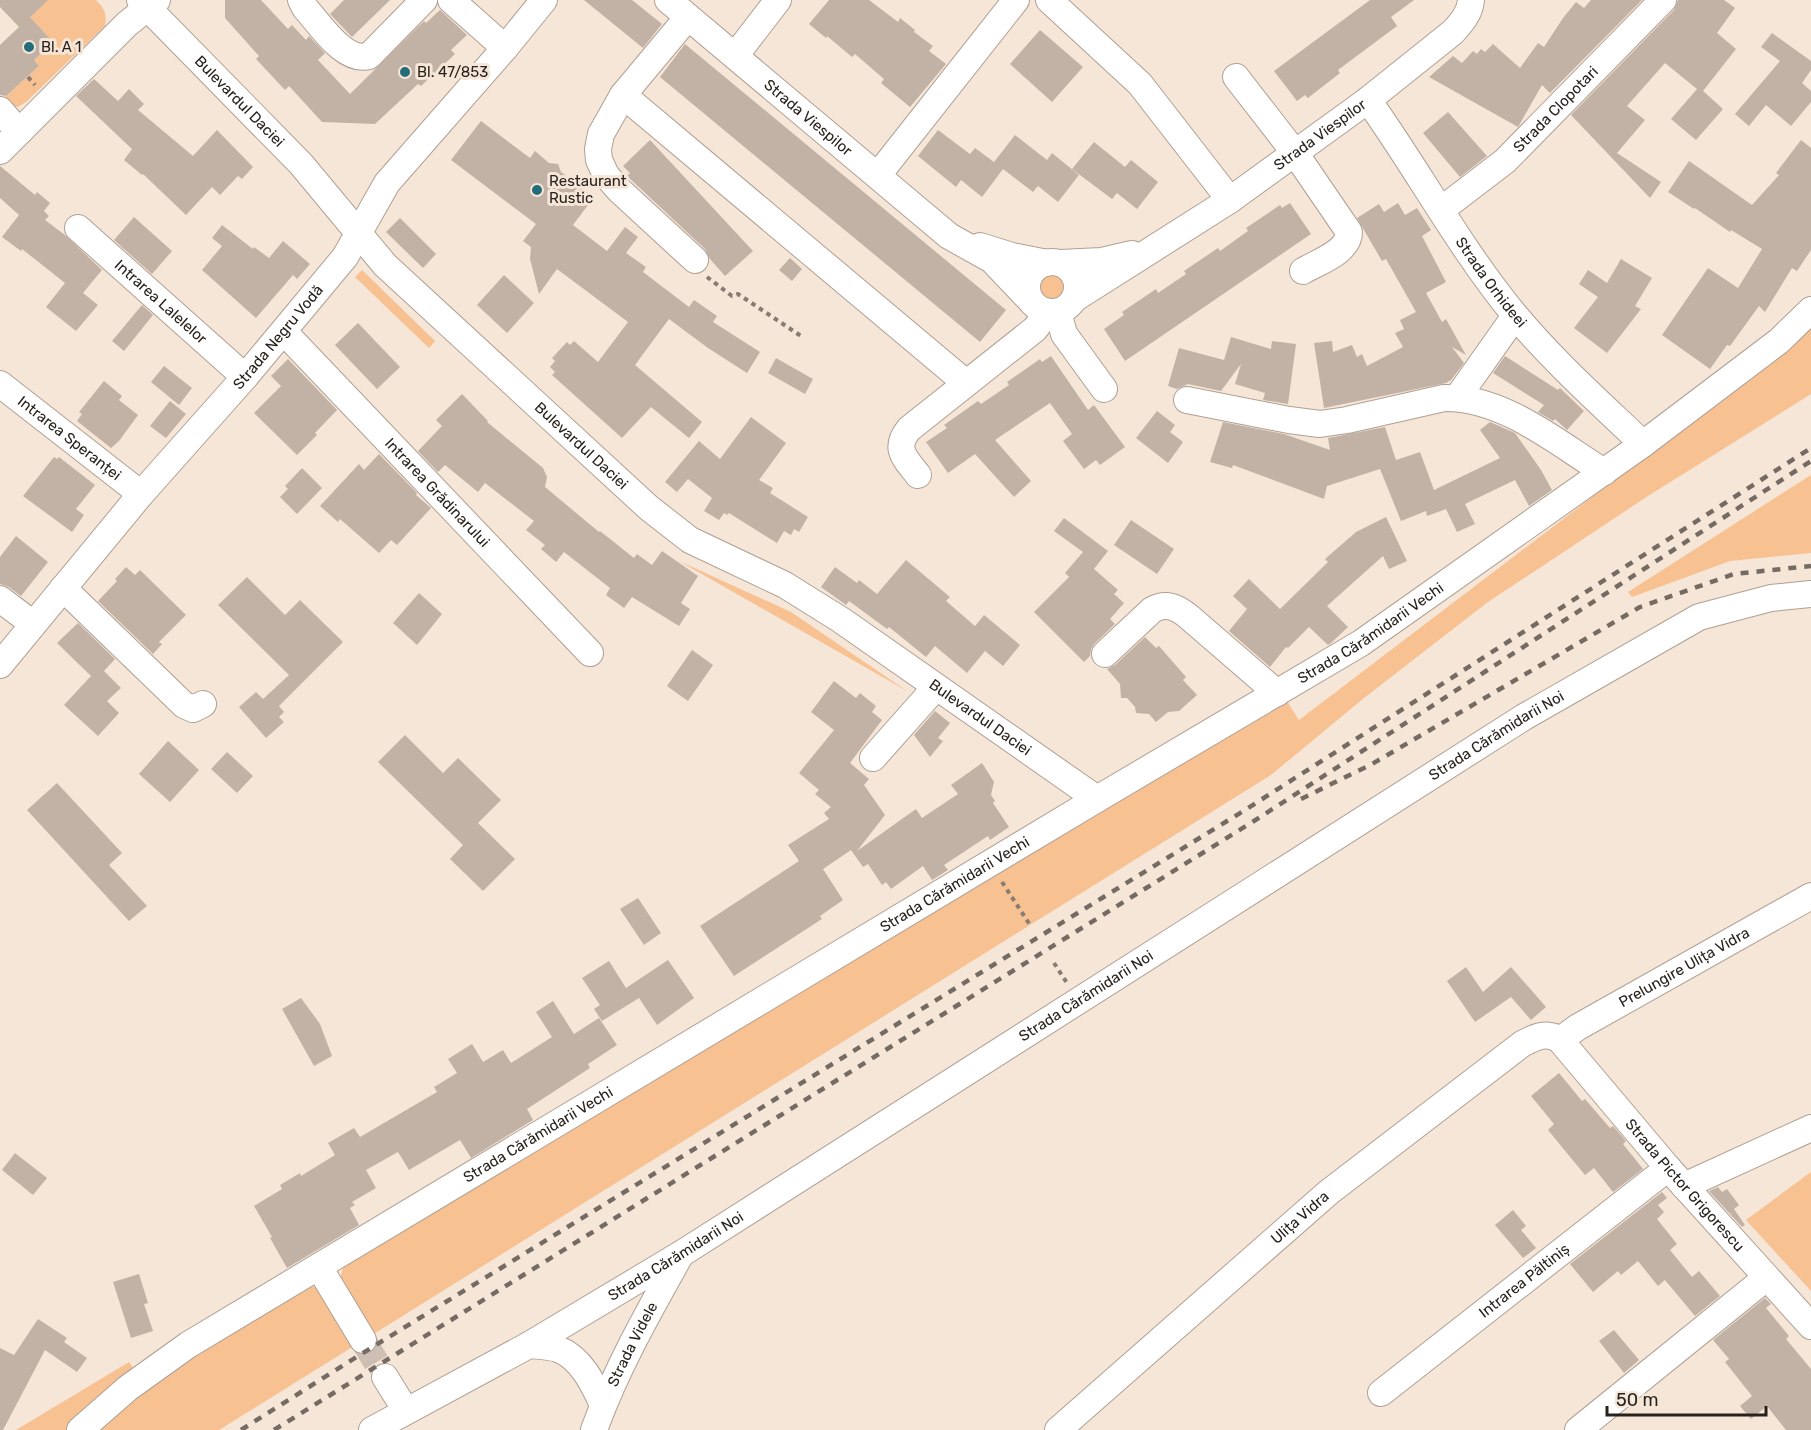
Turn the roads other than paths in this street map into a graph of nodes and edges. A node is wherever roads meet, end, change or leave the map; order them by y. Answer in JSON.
{"nodes":[{"id":1,"x":301,"y":0,"type":"edge"},
{"id":2,"x":424,"y":0,"type":"edge"},
{"id":3,"x":451,"y":0,"type":"edge"},
{"id":4,"x":544,"y":0,"type":"edge"},
{"id":5,"x":668,"y":0,"type":"edge"},
{"id":6,"x":778,"y":0,"type":"edge"},
{"id":7,"x":1016,"y":0,"type":"edge"},
{"id":8,"x":1049,"y":0,"type":"edge"},
{"id":9,"x":1471,"y":0,"type":"edge"},
{"id":10,"x":1663,"y":0,"type":"edge"},
{"id":11,"x":148,"y":2,"type":"edge"},
{"id":12,"x":688,"y":17,"type":"junction"},
{"id":13,"x":505,"y":48,"type":"junction"},
{"id":14,"x":735,"y":56,"type":"junction"},
{"id":15,"x":1236,"y":77,"type":"dead end"},
{"id":16,"x":623,"y":95,"type":"junction"},
{"id":17,"x":1368,"y":100,"type":"junction"},
{"id":18,"x":0,"y":110,"type":"edge"},
{"id":19,"x":19,"y":132,"type":"junction"},
{"id":20,"x":0,"y":151,"type":"edge"},
{"id":21,"x":1295,"y":153,"type":"junction"},
{"id":22,"x":878,"y":176,"type":"junction"},
{"id":23,"x":1230,"y":200,"type":"junction"},
{"id":24,"x":1441,"y":210,"type":"junction"},
{"id":25,"x":78,"y":228,"type":"dead end"},
{"id":26,"x":358,"y":234,"type":"junction"},
{"id":27,"x":949,"y":236,"type":"junction"},
{"id":28,"x":1150,"y":250,"type":"junction"},
{"id":29,"x":695,"y":260,"type":"dead end"},
{"id":30,"x":1053,"y":263,"type":"junction"},
{"id":31,"x":1303,"y":271,"type":"dead end"},
{"id":32,"x":1052,"y":306,"type":"junction"},
{"id":33,"x":1811,"y":310,"type":"edge"},
{"id":34,"x":1515,"y":316,"type":"junction"},
{"id":35,"x":284,"y":332,"type":"junction"},
{"id":36,"x":245,"y":377,"type":"junction"},
{"id":37,"x":966,"y":383,"type":"junction"},
{"id":38,"x":0,"y":384,"type":"edge"},
{"id":39,"x":1104,"y":390,"type":"dead end"},
{"id":40,"x":1456,"y":398,"type":"junction"},
{"id":41,"x":1187,"y":400,"type":"dead end"},
{"id":42,"x":1643,"y":444,"type":"junction"},
{"id":43,"x":1604,"y":472,"type":"junction"},
{"id":44,"x":918,"y":476,"type":"dead end"},
{"id":45,"x":141,"y":494,"type":"junction"},
{"id":46,"x":63,"y":588,"type":"junction"},
{"id":47,"x":1811,"y":594,"type":"edge"},
{"id":48,"x":0,"y":599,"type":"edge"},
{"id":49,"x":33,"y":624,"type":"junction"},
{"id":50,"x":590,"y":653,"type":"dead end"},
{"id":51,"x":1105,"y":654,"type":"dead end"},
{"id":52,"x":0,"y":665,"type":"edge"},
{"id":53,"x":936,"y":687,"type":"junction"},
{"id":54,"x":1277,"y":693,"type":"junction"},
{"id":55,"x":203,"y":704,"type":"dead end"},
{"id":56,"x":873,"y":758,"type":"dead end"},
{"id":57,"x":1097,"y":798,"type":"junction"},
{"id":58,"x":1811,"y":896,"type":"edge"},
{"id":59,"x":1560,"y":1040,"type":"junction"},
{"id":60,"x":1811,"y":1128,"type":"edge"},
{"id":61,"x":1676,"y":1177,"type":"junction"},
{"id":62,"x":681,"y":1254,"type":"junction"},
{"id":63,"x":319,"y":1267,"type":"junction"},
{"id":64,"x":1766,"y":1278,"type":"junction"},
{"id":65,"x":1811,"y":1326,"type":"edge"},
{"id":66,"x":363,"y":1340,"type":"tunnel mouth"},
{"id":67,"x":529,"y":1345,"type":"junction"},
{"id":68,"x":385,"y":1377,"type":"tunnel mouth"},
{"id":69,"x":1381,"y":1393,"type":"dead end"},
{"id":70,"x":603,"y":1405,"type":"junction"},
{"id":71,"x":406,"y":1411,"type":"junction"},
{"id":72,"x":80,"y":1430,"type":"edge"},
{"id":73,"x":372,"y":1430,"type":"edge"},
{"id":74,"x":594,"y":1430,"type":"edge"},
{"id":75,"x":1058,"y":1430,"type":"edge"},
{"id":76,"x":1578,"y":1430,"type":"edge"}],
"edges":[{"from":1,"to":2,"type":"street"},
{"from":3,"to":13,"type":"street"},
{"from":4,"to":13,"type":"street","name":"Strada Negru Vodă"},
{"from":5,"to":12,"type":"street","name":"Strada Viespilor"},
{"from":6,"to":14,"type":"street"},
{"from":7,"to":22,"type":"street"},
{"from":8,"to":23,"type":"street"},
{"from":9,"to":17,"type":"street","name":"Strada Viespilor"},
{"from":10,"to":24,"type":"street","name":"Strada Clopotari"},
{"from":11,"to":19,"type":"street"},
{"from":11,"to":26,"type":"street","name":"Bulevardul Daciei"},
{"from":12,"to":14,"type":"street","name":"Strada Viespilor"},
{"from":12,"to":16,"type":"street"},
{"from":13,"to":26,"type":"street","name":"Strada Negru Vodă"},
{"from":14,"to":22,"type":"street","name":"Strada Viespilor"},
{"from":15,"to":21,"type":"street"},
{"from":16,"to":29,"type":"street"},
{"from":16,"to":37,"type":"street"},
{"from":17,"to":21,"type":"street","name":"Strada Viespilor"},
{"from":17,"to":24,"type":"street","name":"Strada Orhideei"},
{"from":18,"to":19,"type":"street"},
{"from":19,"to":20,"type":"street"},
{"from":21,"to":23,"type":"street","name":"Strada Viespilor"},
{"from":21,"to":31,"type":"street"},
{"from":22,"to":27,"type":"street","name":"Strada Viespilor"},
{"from":23,"to":28,"type":"street","name":"Strada Viespilor"},
{"from":24,"to":34,"type":"street","name":"Strada Orhideei"},
{"from":25,"to":36,"type":"street","name":"Intrarea Lalelelor"},
{"from":26,"to":35,"type":"street","name":"Strada Negru Vodă"},
{"from":26,"to":53,"type":"street","name":"Bulevardul Daciei"},
{"from":27,"to":30,"type":"street","name":"Strada Viespilor"},
{"from":27,"to":32,"type":"street","name":"Strada Viespilor"},
{"from":28,"to":30,"type":"street","name":"Strada Viespilor"},
{"from":28,"to":32,"type":"street","name":"Strada Viespilor"},
{"from":30,"to":32,"type":"street"},
{"from":30,"to":32,"type":"street"},
{"from":32,"to":37,"type":"street"},
{"from":32,"to":39,"type":"street"},
{"from":33,"to":42,"type":"street","name":"Strada Cărămidarii Vechi"},
{"from":34,"to":40,"type":"street"},
{"from":34,"to":42,"type":"street","name":"Strada Orhideei"},
{"from":35,"to":36,"type":"street","name":"Strada Negru Vodă"},
{"from":35,"to":50,"type":"street","name":"Intrarea Grădinarului"},
{"from":36,"to":45,"type":"street","name":"Strada Negru Vodă"},
{"from":37,"to":44,"type":"street"},
{"from":38,"to":45,"type":"street","name":"Intrarea Speranței"},
{"from":40,"to":41,"type":"street"},
{"from":40,"to":43,"type":"street"},
{"from":42,"to":43,"type":"street","name":"Strada Cărămidarii Vechi"},
{"from":43,"to":54,"type":"street","name":"Strada Cărămidarii Vechi"},
{"from":45,"to":46,"type":"street","name":"Strada Negru Vodă"},
{"from":46,"to":49,"type":"street","name":"Strada Negru Vodă"},
{"from":46,"to":55,"type":"street"},
{"from":47,"to":62,"type":"street","name":"Strada Cărămidarii Noi"},
{"from":48,"to":49,"type":"street"},
{"from":49,"to":52,"type":"street","name":"Strada Negru Vodă"},
{"from":51,"to":54,"type":"street"},
{"from":53,"to":56,"type":"street"},
{"from":53,"to":57,"type":"street","name":"Bulevardul Daciei"},
{"from":54,"to":57,"type":"street","name":"Strada Cărămidarii Vechi"},
{"from":57,"to":63,"type":"street","name":"Strada Cărămidarii Vechi"},
{"from":58,"to":59,"type":"street","name":"Prelungire Ulița Vidra"},
{"from":59,"to":61,"type":"street","name":"Strada Pictor Grigorescu"},
{"from":59,"to":75,"type":"street","name":"Ulița Vidra"},
{"from":60,"to":61,"type":"street","name":"Intrarea Păltiniș"},
{"from":61,"to":64,"type":"street","name":"Strada Pictor Grigorescu"},
{"from":61,"to":69,"type":"street","name":"Intrarea Păltiniș"},
{"from":62,"to":67,"type":"street","name":"Strada Cărămidarii Noi"},
{"from":62,"to":70,"type":"street","name":"Strada Videle"},
{"from":63,"to":66,"type":"street"},
{"from":63,"to":72,"type":"street","name":"Strada Cărămidarii Vechi"},
{"from":64,"to":65,"type":"street","name":"Strada Pictor Grigorescu"},
{"from":64,"to":76,"type":"street"},
{"from":67,"to":70,"type":"street","name":"Strada Videle"},
{"from":67,"to":71,"type":"street","name":"Strada Cărămidarii Noi"},
{"from":68,"to":71,"type":"street"},
{"from":70,"to":74,"type":"street","name":"Strada Videle"},
{"from":71,"to":73,"type":"street","name":"Strada Cărămidarii Noi"}]}
